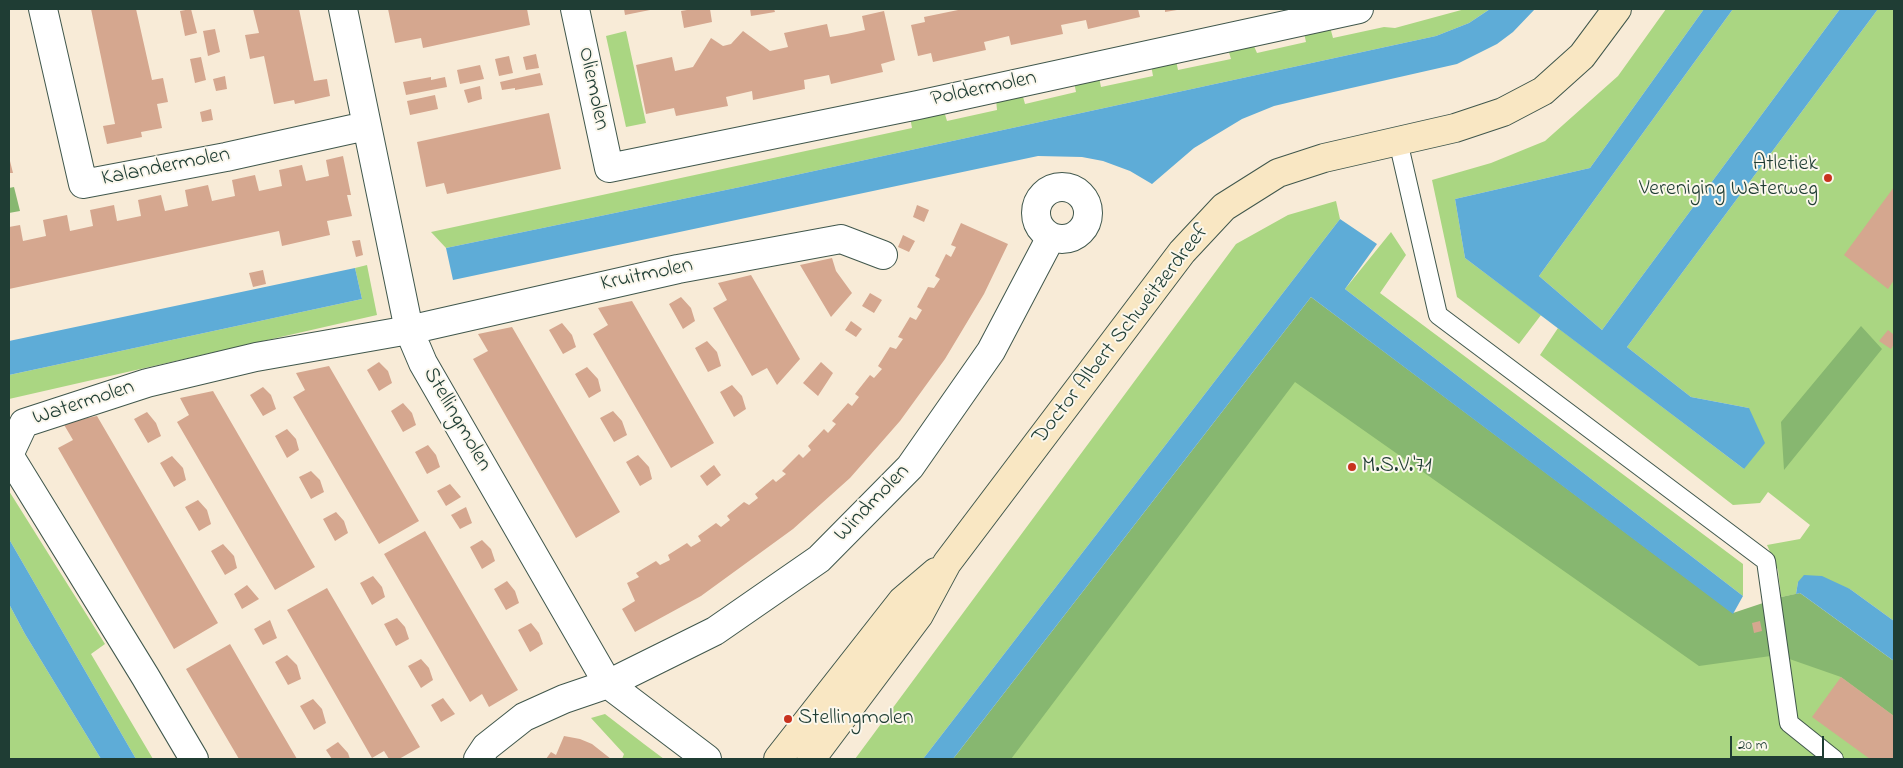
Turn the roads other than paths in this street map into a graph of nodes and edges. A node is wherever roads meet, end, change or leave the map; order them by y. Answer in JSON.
{"nodes":[{"id":1,"x":43,"y":9,"type":"edge"},
{"id":2,"x":343,"y":9,"type":"edge"},
{"id":3,"x":575,"y":9,"type":"edge"},
{"id":4,"x":1359,"y":9,"type":"edge"},
{"id":5,"x":1617,"y":9,"type":"edge"},
{"id":6,"x":366,"y":126,"type":"junction"},
{"id":7,"x":1398,"y":142,"type":"junction"},
{"id":8,"x":609,"y":168,"type":"joint"},
{"id":9,"x":1051,"y":237,"type":"dead end"},
{"id":10,"x":883,"y":255,"type":"dead end"},
{"id":11,"x":409,"y":330,"type":"junction"},
{"id":12,"x":947,"y":563,"type":"junction"},
{"id":13,"x":608,"y":684,"type":"junction"},
{"id":14,"x":194,"y":759,"type":"edge"},
{"id":15,"x":478,"y":759,"type":"edge"},
{"id":16,"x":708,"y":759,"type":"edge"},
{"id":17,"x":778,"y":759,"type":"edge"},
{"id":18,"x":811,"y":759,"type":"edge"},
{"id":19,"x":1834,"y":759,"type":"edge"}],
"edges":[{"from":1,"to":6,"type":"street","name":"Kalandermolen"},
{"from":2,"to":6,"type":"street","name":"Stellingmolen"},
{"from":3,"to":8,"type":"street","name":"Oliemolen"},
{"from":4,"to":8,"type":"street","name":"Poldermolen"},
{"from":5,"to":7,"type":"street","name":"Doctor Albert Schweitzerdreef"},
{"from":6,"to":11,"type":"street","name":"Stellingmolen"},
{"from":7,"to":12,"type":"street","name":"Doctor Albert Schweitzerdreef"},
{"from":7,"to":19,"type":"lane"},
{"from":9,"to":13,"type":"street","name":"Windmolen"},
{"from":10,"to":11,"type":"street","name":"Kruitmolen"},
{"from":11,"to":13,"type":"street","name":"Stellingmolen"},
{"from":11,"to":14,"type":"street","name":"Watermolen"},
{"from":12,"to":17,"type":"street","name":"Doctor Albert Schweitzerdreef"},
{"from":12,"to":18,"type":"street","name":"Doctor Albert Schweitzerdreef"},
{"from":13,"to":15,"type":"street"},
{"from":13,"to":16,"type":"street","name":"Stellingmolen"}]}
